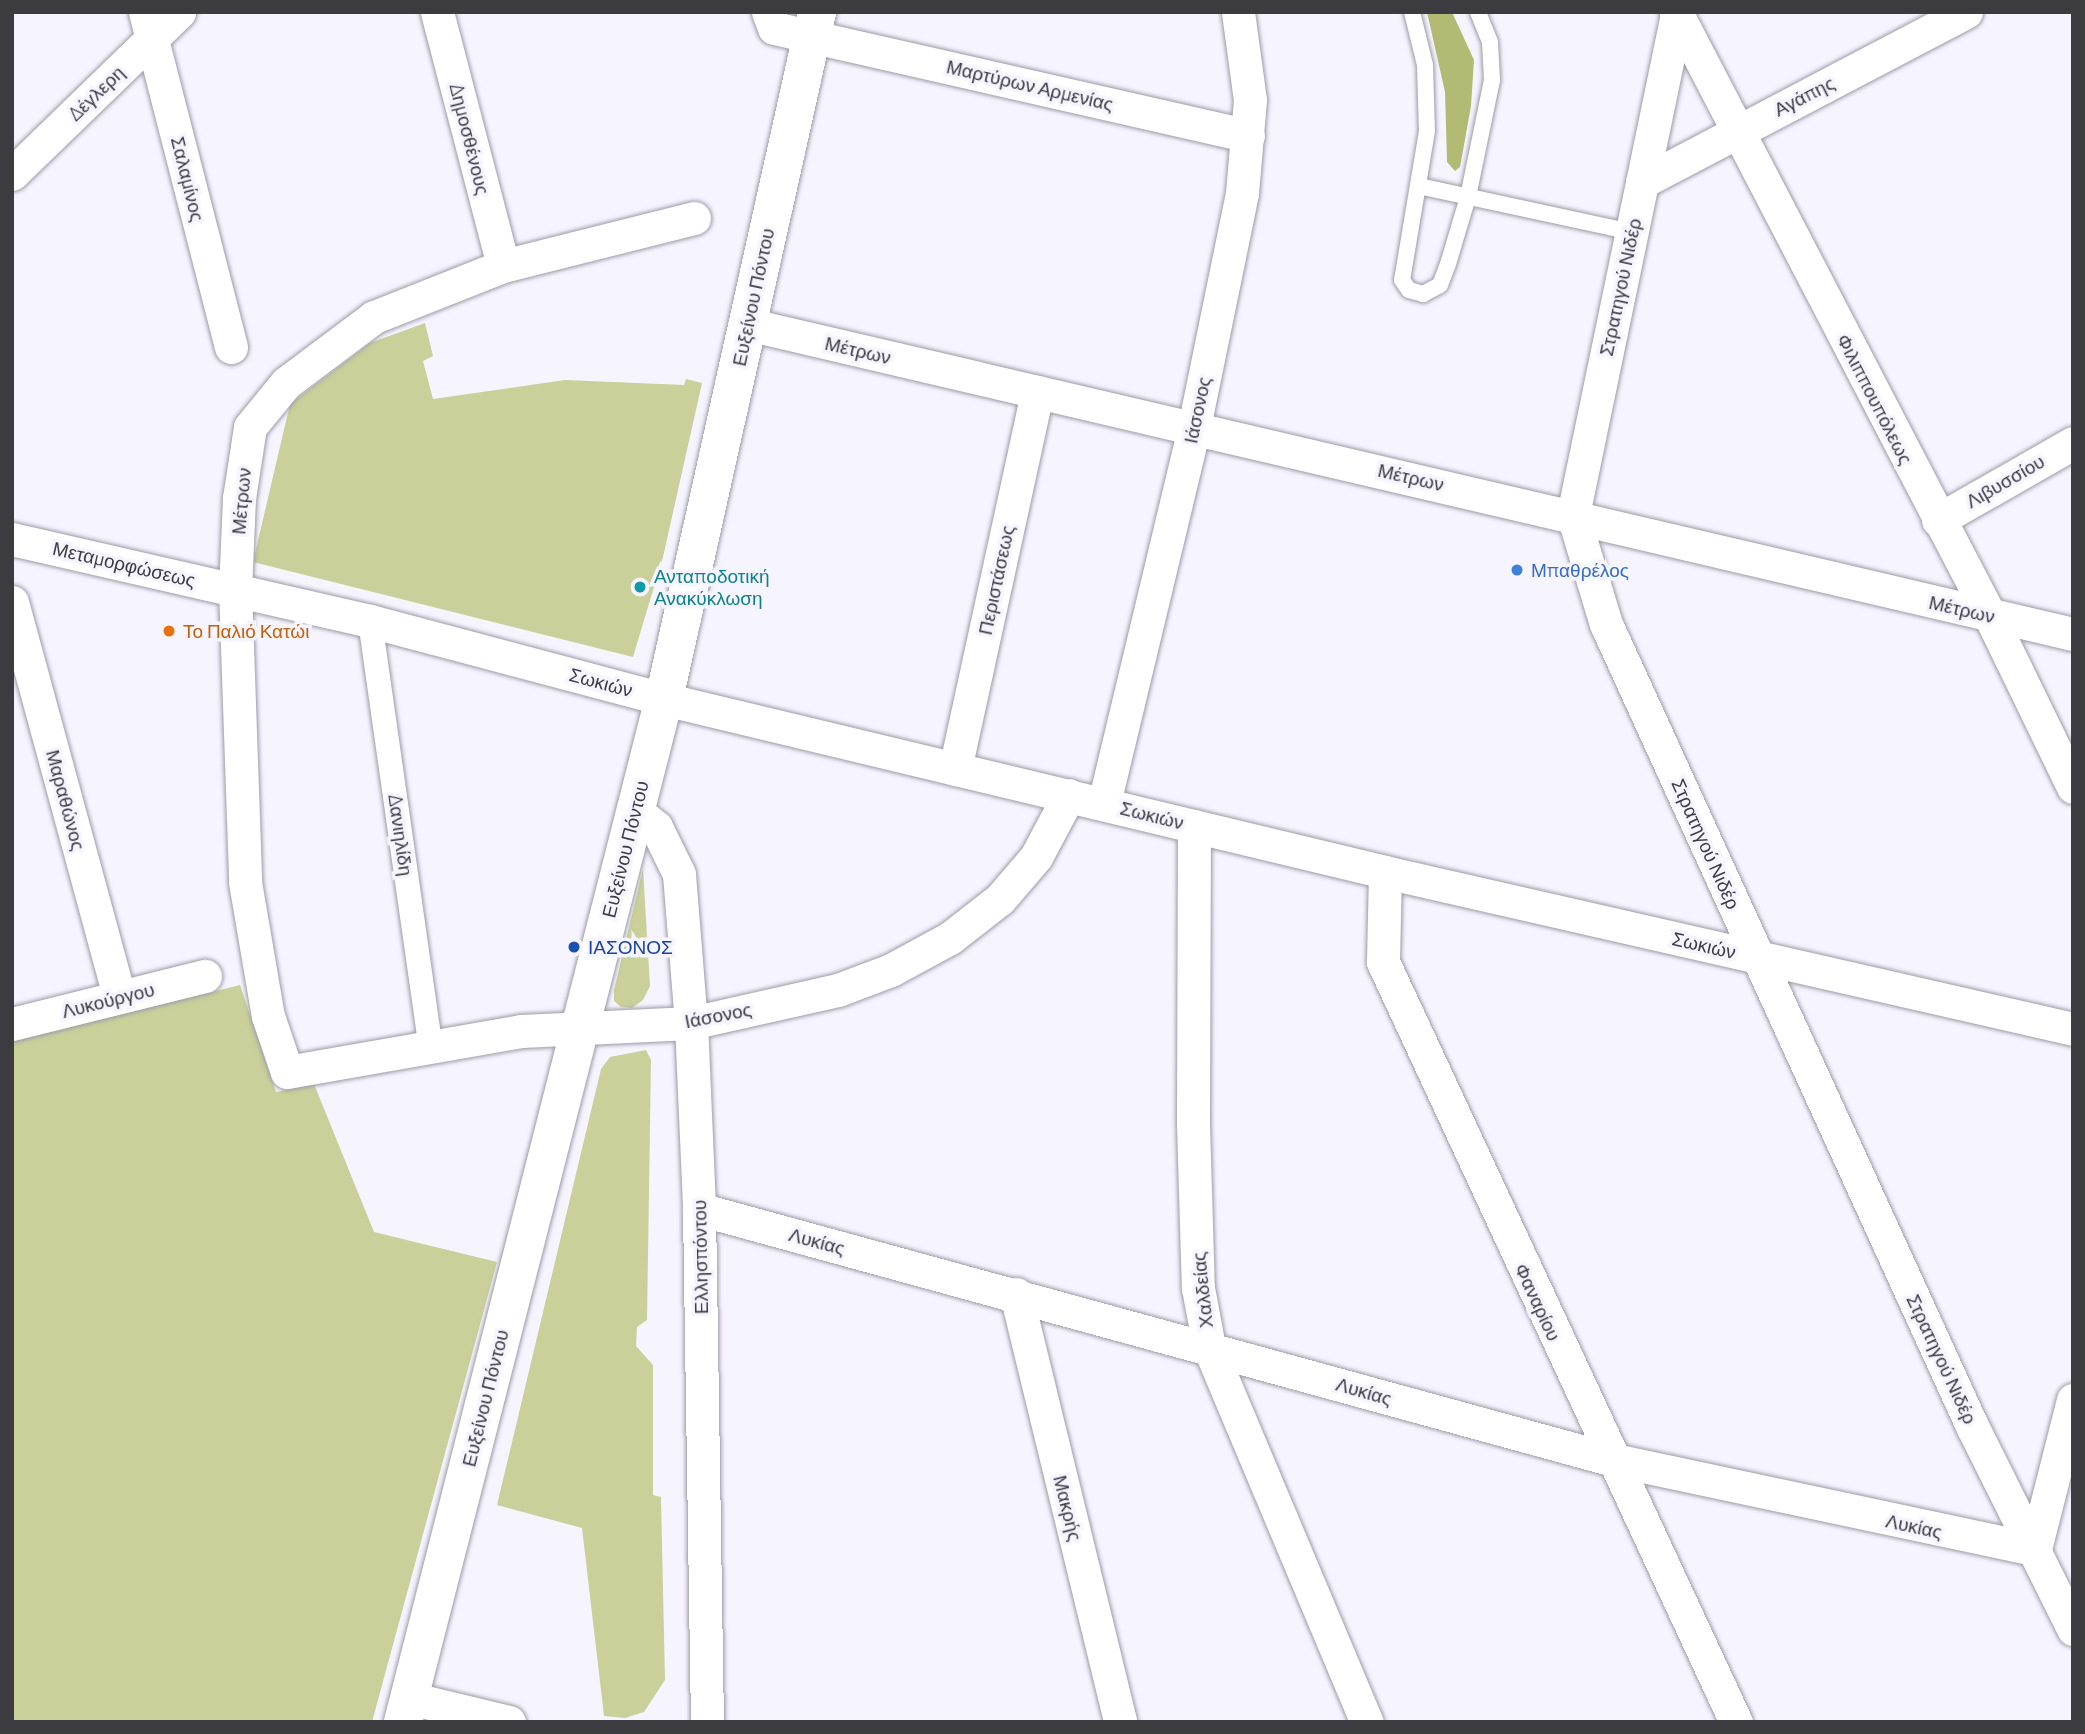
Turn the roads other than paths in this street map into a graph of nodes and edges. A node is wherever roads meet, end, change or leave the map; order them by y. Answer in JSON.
{"nodes":[{"id":1,"x":179,"y":12,"type":"edge"},
{"id":2,"x":438,"y":12,"type":"edge"},
{"id":3,"x":768,"y":12,"type":"edge"},
{"id":4,"x":1238,"y":12,"type":"edge"},
{"id":5,"x":1412,"y":12,"type":"edge"},
{"id":6,"x":1478,"y":12,"type":"edge"},
{"id":7,"x":1966,"y":12,"type":"edge"},
{"id":8,"x":1677,"y":13,"type":"edge"},
{"id":9,"x":815,"y":24,"type":"edge"},
{"id":10,"x":149,"y":26,"type":"edge"},
{"id":11,"x":1736,"y":130,"type":"junction"},
{"id":12,"x":1248,"y":135,"type":"junction"},
{"id":13,"x":12,"y":174,"type":"edge"},
{"id":14,"x":1643,"y":182,"type":"junction"},
{"id":15,"x":1419,"y":186,"type":"junction"},
{"id":16,"x":1468,"y":197,"type":"junction"},
{"id":17,"x":694,"y":218,"type":"dead end"},
{"id":18,"x":1632,"y":232,"type":"junction"},
{"id":19,"x":503,"y":266,"type":"junction"},
{"id":20,"x":747,"y":324,"type":"junction"},
{"id":21,"x":231,"y":347,"type":"dead end"},
{"id":22,"x":1037,"y":392,"type":"junction"},
{"id":23,"x":1194,"y":427,"type":"junction"},
{"id":24,"x":2073,"y":443,"type":"edge"},
{"id":25,"x":1573,"y":515,"type":"junction"},
{"id":26,"x":1938,"y":520,"type":"junction"},
{"id":27,"x":12,"y":539,"type":"edge"},
{"id":28,"x":235,"y":589,"type":"junction"},
{"id":29,"x":12,"y":602,"type":"edge"},
{"id":30,"x":1990,"y":616,"type":"junction"},
{"id":31,"x":370,"y":621,"type":"junction"},
{"id":32,"x":2073,"y":635,"type":"edge"},
{"id":33,"x":664,"y":699,"type":"junction"},
{"id":34,"x":955,"y":769,"type":"junction"},
{"id":35,"x":2073,"y":787,"type":"edge"},
{"id":36,"x":1069,"y":795,"type":"junction"},
{"id":37,"x":1104,"y":803,"type":"junction"},
{"id":38,"x":635,"y":810,"type":"junction"},
{"id":39,"x":1194,"y":826,"type":"junction"},
{"id":40,"x":1385,"y":872,"type":"junction"},
{"id":41,"x":1757,"y":957,"type":"junction"},
{"id":42,"x":205,"y":976,"type":"dead end"},
{"id":43,"x":119,"y":998,"type":"junction"},
{"id":44,"x":691,"y":1023,"type":"junction"},
{"id":45,"x":12,"y":1024,"type":"edge"},
{"id":46,"x":579,"y":1028,"type":"junction"},
{"id":47,"x":2073,"y":1029,"type":"edge"},
{"id":48,"x":430,"y":1048,"type":"junction"},
{"id":49,"x":287,"y":1072,"type":"joint"},
{"id":50,"x":699,"y":1209,"type":"junction"},
{"id":51,"x":1016,"y":1294,"type":"junction"},
{"id":52,"x":1209,"y":1348,"type":"junction"},
{"id":53,"x":2073,"y":1400,"type":"edge"},
{"id":54,"x":1610,"y":1459,"type":"junction"},
{"id":55,"x":2035,"y":1549,"type":"junction"},
{"id":56,"x":2073,"y":1629,"type":"edge"},
{"id":57,"x":406,"y":1710,"type":"edge"},
{"id":58,"x":509,"y":1722,"type":"edge"},
{"id":59,"x":706,"y":1722,"type":"edge"},
{"id":60,"x":1120,"y":1722,"type":"edge"},
{"id":61,"x":1367,"y":1722,"type":"edge"},
{"id":62,"x":1735,"y":1722,"type":"edge"}],
"edges":[{"from":1,"to":10,"type":"street","name":"Δέγλερη"},
{"from":2,"to":19,"type":"street","name":"Δημοσθένους"},
{"from":3,"to":9,"type":"street","name":"Μαρτύρων Αρμενίας"},
{"from":4,"to":12,"type":"street","name":"Ιάσονος"},
{"from":5,"to":15,"type":"lane"},
{"from":6,"to":16,"type":"lane"},
{"from":7,"to":11,"type":"street","name":"Αγάπης"},
{"from":8,"to":11,"type":"street","name":"Φιλιππουπόλεως"},
{"from":8,"to":14,"type":"street","name":"Στρατηγού Νιδέρ"},
{"from":9,"to":12,"type":"street","name":"Μαρτύρων Αρμενίας"},
{"from":9,"to":20,"type":"street","name":"Ευξείνου Πόντου"},
{"from":10,"to":13,"type":"street","name":"Δέγλερη"},
{"from":10,"to":21,"type":"street","name":"Σαλαμίνος"},
{"from":11,"to":14,"type":"street","name":"Αγάπης"},
{"from":11,"to":26,"type":"street","name":"Φιλιππουπόλεως"},
{"from":12,"to":23,"type":"street","name":"Ιάσονος"},
{"from":14,"to":18,"type":"street","name":"Στρατηγού Νιδέρ"},
{"from":15,"to":16,"type":"lane"},
{"from":15,"to":16,"type":"lane"},
{"from":16,"to":18,"type":"lane"},
{"from":17,"to":19,"type":"street","name":"Μέτρων"},
{"from":18,"to":25,"type":"street","name":"Στρατηγού Νιδέρ"},
{"from":19,"to":28,"type":"street","name":"Μέτρων"},
{"from":20,"to":22,"type":"street","name":"Μέτρων"},
{"from":20,"to":33,"type":"street","name":"Ευξείνου Πόντου"},
{"from":22,"to":23,"type":"street","name":"Μέτρων"},
{"from":22,"to":34,"type":"street","name":"Περιστάσεως"},
{"from":23,"to":25,"type":"street","name":"Μέτρων"},
{"from":23,"to":37,"type":"street","name":"Ιάσονος"},
{"from":24,"to":26,"type":"street","name":"Λιβυσσίου"},
{"from":25,"to":30,"type":"street","name":"Μέτρων"},
{"from":25,"to":41,"type":"street","name":"Στρατηγού Νιδέρ"},
{"from":26,"to":30,"type":"street","name":"Φιλιππουπόλεως"},
{"from":27,"to":28,"type":"street","name":"Μεταμορφώσεως"},
{"from":28,"to":31,"type":"street","name":"Σωκιών"},
{"from":28,"to":49,"type":"street","name":"Μέτρων"},
{"from":29,"to":43,"type":"street","name":"Μαραθώνος"},
{"from":30,"to":32,"type":"street","name":"Μέτρων"},
{"from":30,"to":35,"type":"street","name":"Φιλιππουπόλεως"},
{"from":31,"to":33,"type":"street","name":"Σωκιών"},
{"from":31,"to":48,"type":"street","name":"Δανιηλίδη"},
{"from":33,"to":34,"type":"street","name":"Σωκιών"},
{"from":33,"to":38,"type":"street","name":"Ευξείνου Πόντου"},
{"from":34,"to":36,"type":"street","name":"Σωκιών"},
{"from":36,"to":37,"type":"street","name":"Σωκιών"},
{"from":36,"to":44,"type":"street","name":"Ιάσονος"},
{"from":37,"to":39,"type":"street","name":"Σωκιών"},
{"from":38,"to":44,"type":"street","name":"Ελλησπόντου"},
{"from":38,"to":46,"type":"street","name":"Ευξείνου Πόντου"},
{"from":39,"to":40,"type":"street","name":"Σωκιών"},
{"from":39,"to":52,"type":"street","name":"Χαλδείας"},
{"from":40,"to":41,"type":"street","name":"Σωκιών"},
{"from":40,"to":54,"type":"street","name":"Φαναρίου"},
{"from":41,"to":47,"type":"street","name":"Σωκιών"},
{"from":41,"to":55,"type":"street","name":"Στρατηγού Νιδέρ"},
{"from":42,"to":43,"type":"street","name":"Λυκούργου"},
{"from":43,"to":45,"type":"street","name":"Λυκούργου"},
{"from":44,"to":46,"type":"street","name":"Ιάσονος"},
{"from":44,"to":50,"type":"street","name":"Ελλησπόντου"},
{"from":46,"to":48,"type":"street","name":"Ιάσονος"},
{"from":46,"to":57,"type":"street","name":"Ευξείνου Πόντου"},
{"from":48,"to":49,"type":"street","name":"Ιάσονος"},
{"from":50,"to":51,"type":"street","name":"Λυκίας"},
{"from":50,"to":59,"type":"street","name":"Ελλησπόντου"},
{"from":51,"to":52,"type":"street","name":"Λυκίας"},
{"from":51,"to":60,"type":"street","name":"Μακρής"},
{"from":52,"to":54,"type":"street","name":"Λυκίας"},
{"from":52,"to":61,"type":"street","name":"Χαλδείας"},
{"from":53,"to":55,"type":"street"},
{"from":54,"to":55,"type":"street","name":"Λυκίας"},
{"from":54,"to":62,"type":"street","name":"Φαναρίου"},
{"from":55,"to":56,"type":"street","name":"Στρατηγού Νιδέρ"},
{"from":57,"to":58,"type":"street"}]}
